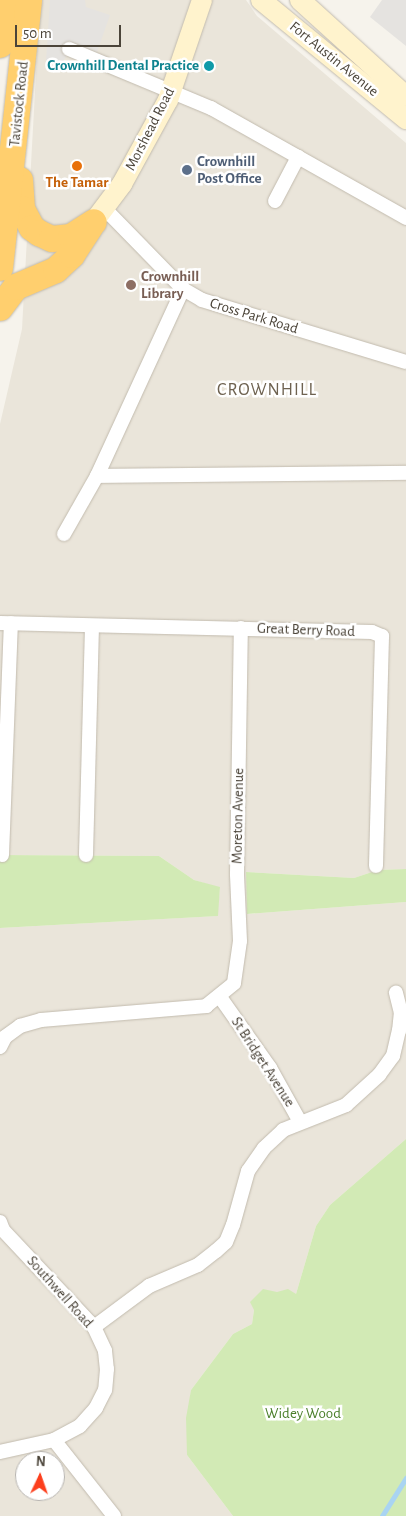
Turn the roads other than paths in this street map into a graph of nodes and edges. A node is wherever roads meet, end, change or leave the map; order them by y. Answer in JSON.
{"nodes":[{"id":1,"x":6,"y":0,"type":"edge"},
{"id":2,"x":29,"y":0,"type":"edge"},
{"id":3,"x":261,"y":0,"type":"edge"},
{"id":4,"x":279,"y":0,"type":"edge"},
{"id":5,"x":204,"y":2,"type":"edge"},
{"id":6,"x":301,"y":2,"type":"edge"},
{"id":7,"x":0,"y":45,"type":"edge"},
{"id":8,"x":69,"y":49,"type":"dead end"},
{"id":9,"x":324,"y":49,"type":"junction"},
{"id":10,"x":171,"y":90,"type":"junction"},
{"id":11,"x":406,"y":96,"type":"edge"},
{"id":12,"x":406,"y":119,"type":"edge"},
{"id":13,"x":17,"y":121,"type":"junction"},
{"id":14,"x":298,"y":157,"type":"junction"},
{"id":15,"x":274,"y":202,"type":"dead end"},
{"id":16,"x":98,"y":215,"type":"junction"},
{"id":17,"x":406,"y":218,"type":"edge"},
{"id":18,"x":0,"y":268,"type":"edge"},
{"id":19,"x":183,"y":288,"type":"junction"},
{"id":20,"x":0,"y":308,"type":"edge"},
{"id":21,"x":406,"y":362,"type":"edge"},
{"id":22,"x":406,"y":473,"type":"edge"},
{"id":23,"x":96,"y":476,"type":"junction"},
{"id":24,"x":64,"y":534,"type":"dead end"},
{"id":25,"x":6,"y":623,"type":"edge"},
{"id":26,"x":92,"y":626,"type":"junction"},
{"id":27,"x":241,"y":628,"type":"junction"},
{"id":28,"x":2,"y":854,"type":"dead end"},
{"id":29,"x":86,"y":855,"type":"dead end"},
{"id":30,"x":376,"y":866,"type":"dead end"},
{"id":31,"x":396,"y":993,"type":"dead end"},
{"id":32,"x":220,"y":997,"type":"junction"},
{"id":33,"x":0,"y":1047,"type":"edge"},
{"id":34,"x":300,"y":1122,"type":"junction"},
{"id":35,"x":0,"y":1222,"type":"edge"},
{"id":36,"x":94,"y":1327,"type":"junction"},
{"id":37,"x":54,"y":1440,"type":"junction"},
{"id":38,"x":0,"y":1452,"type":"edge"},
{"id":39,"x":114,"y":1516,"type":"edge"}],
"edges":[{"from":1,"to":7,"type":"highway","name":"Tavistock Road"},
{"from":2,"to":13,"type":"highway","name":"Tavistock Road"},
{"from":3,"to":9,"type":"main road","name":"Fort Austin Avenue"},
{"from":4,"to":9,"type":"main road"},
{"from":5,"to":10,"type":"main road","name":"Morshead Road"},
{"from":6,"to":11,"type":"main road","name":"Fort Austin Avenue"},
{"from":8,"to":10,"type":"street"},
{"from":9,"to":12,"type":"main road","name":"Fort Austin Avenue"},
{"from":10,"to":14,"type":"street"},
{"from":10,"to":16,"type":"main road","name":"Morshead Road"},
{"from":13,"to":16,"type":"highway"},
{"from":13,"to":18,"type":"highway","name":"Tavistock Road"},
{"from":14,"to":15,"type":"street"},
{"from":14,"to":17,"type":"street"},
{"from":16,"to":19,"type":"street","name":"Cross Park Road"},
{"from":16,"to":20,"type":"highway"},
{"from":19,"to":21,"type":"street","name":"Cross Park Road"},
{"from":19,"to":23,"type":"street"},
{"from":22,"to":23,"type":"street"},
{"from":23,"to":24,"type":"street"},
{"from":25,"to":26,"type":"street","name":"Great Berry Road"},
{"from":25,"to":28,"type":"street"},
{"from":26,"to":27,"type":"street","name":"Great Berry Road"},
{"from":26,"to":29,"type":"street"},
{"from":27,"to":30,"type":"street","name":"Great Berry Road"},
{"from":27,"to":32,"type":"street","name":"Moreton Avenue"},
{"from":31,"to":34,"type":"street"},
{"from":32,"to":33,"type":"street"},
{"from":32,"to":34,"type":"street","name":"St Bridget Avenue"},
{"from":34,"to":36,"type":"street","name":"St Bridget Avenue"},
{"from":35,"to":36,"type":"street","name":"Southwell Road"},
{"from":36,"to":37,"type":"street","name":"Southwell Road"},
{"from":37,"to":38,"type":"street","name":"Southwell Road"},
{"from":37,"to":39,"type":"street"}]}
